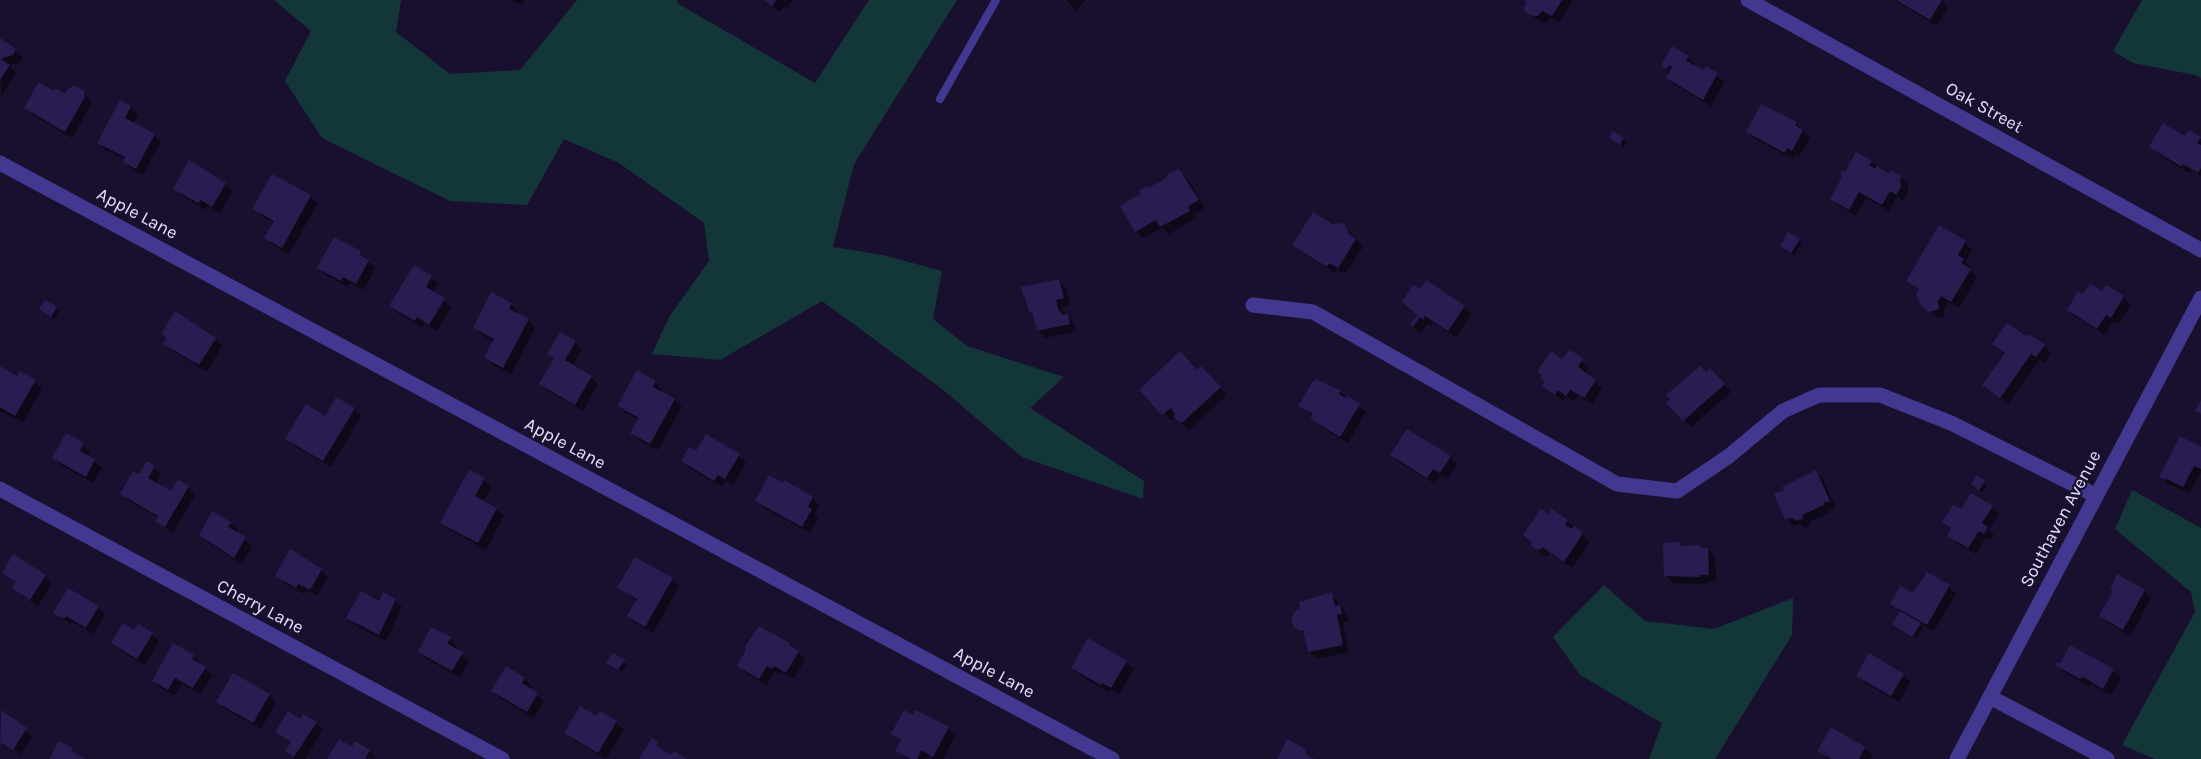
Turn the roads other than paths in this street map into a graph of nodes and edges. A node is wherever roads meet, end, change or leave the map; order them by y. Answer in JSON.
{"nodes":[{"id":1,"x":996,"y":0,"type":"edge"},
{"id":2,"x":1748,"y":0,"type":"edge"},
{"id":3,"x":940,"y":99,"type":"dead end"},
{"id":4,"x":0,"y":163,"type":"edge"},
{"id":5,"x":2201,"y":250,"type":"edge"},
{"id":6,"x":2201,"y":298,"type":"edge"},
{"id":7,"x":1253,"y":305,"type":"dead end"},
{"id":8,"x":0,"y":489,"type":"edge"},
{"id":9,"x":2095,"y":495,"type":"junction"},
{"id":10,"x":1990,"y":698,"type":"junction"},
{"id":11,"x":502,"y":759,"type":"edge"},
{"id":12,"x":1112,"y":759,"type":"edge"},
{"id":13,"x":1957,"y":759,"type":"edge"},
{"id":14,"x":2107,"y":759,"type":"edge"}],
"edges":[{"from":1,"to":3,"type":"lane"},
{"from":2,"to":5,"type":"street","name":"Oak Street"},
{"from":4,"to":12,"type":"street","name":"Apple Lane"},
{"from":6,"to":9,"type":"street","name":"Southaven Avenue"},
{"from":7,"to":9,"type":"street"},
{"from":8,"to":11,"type":"street","name":"Cherry Lane"},
{"from":9,"to":10,"type":"street","name":"Southaven Avenue"},
{"from":10,"to":13,"type":"street","name":"Southaven Avenue"},
{"from":10,"to":14,"type":"street"}]}
